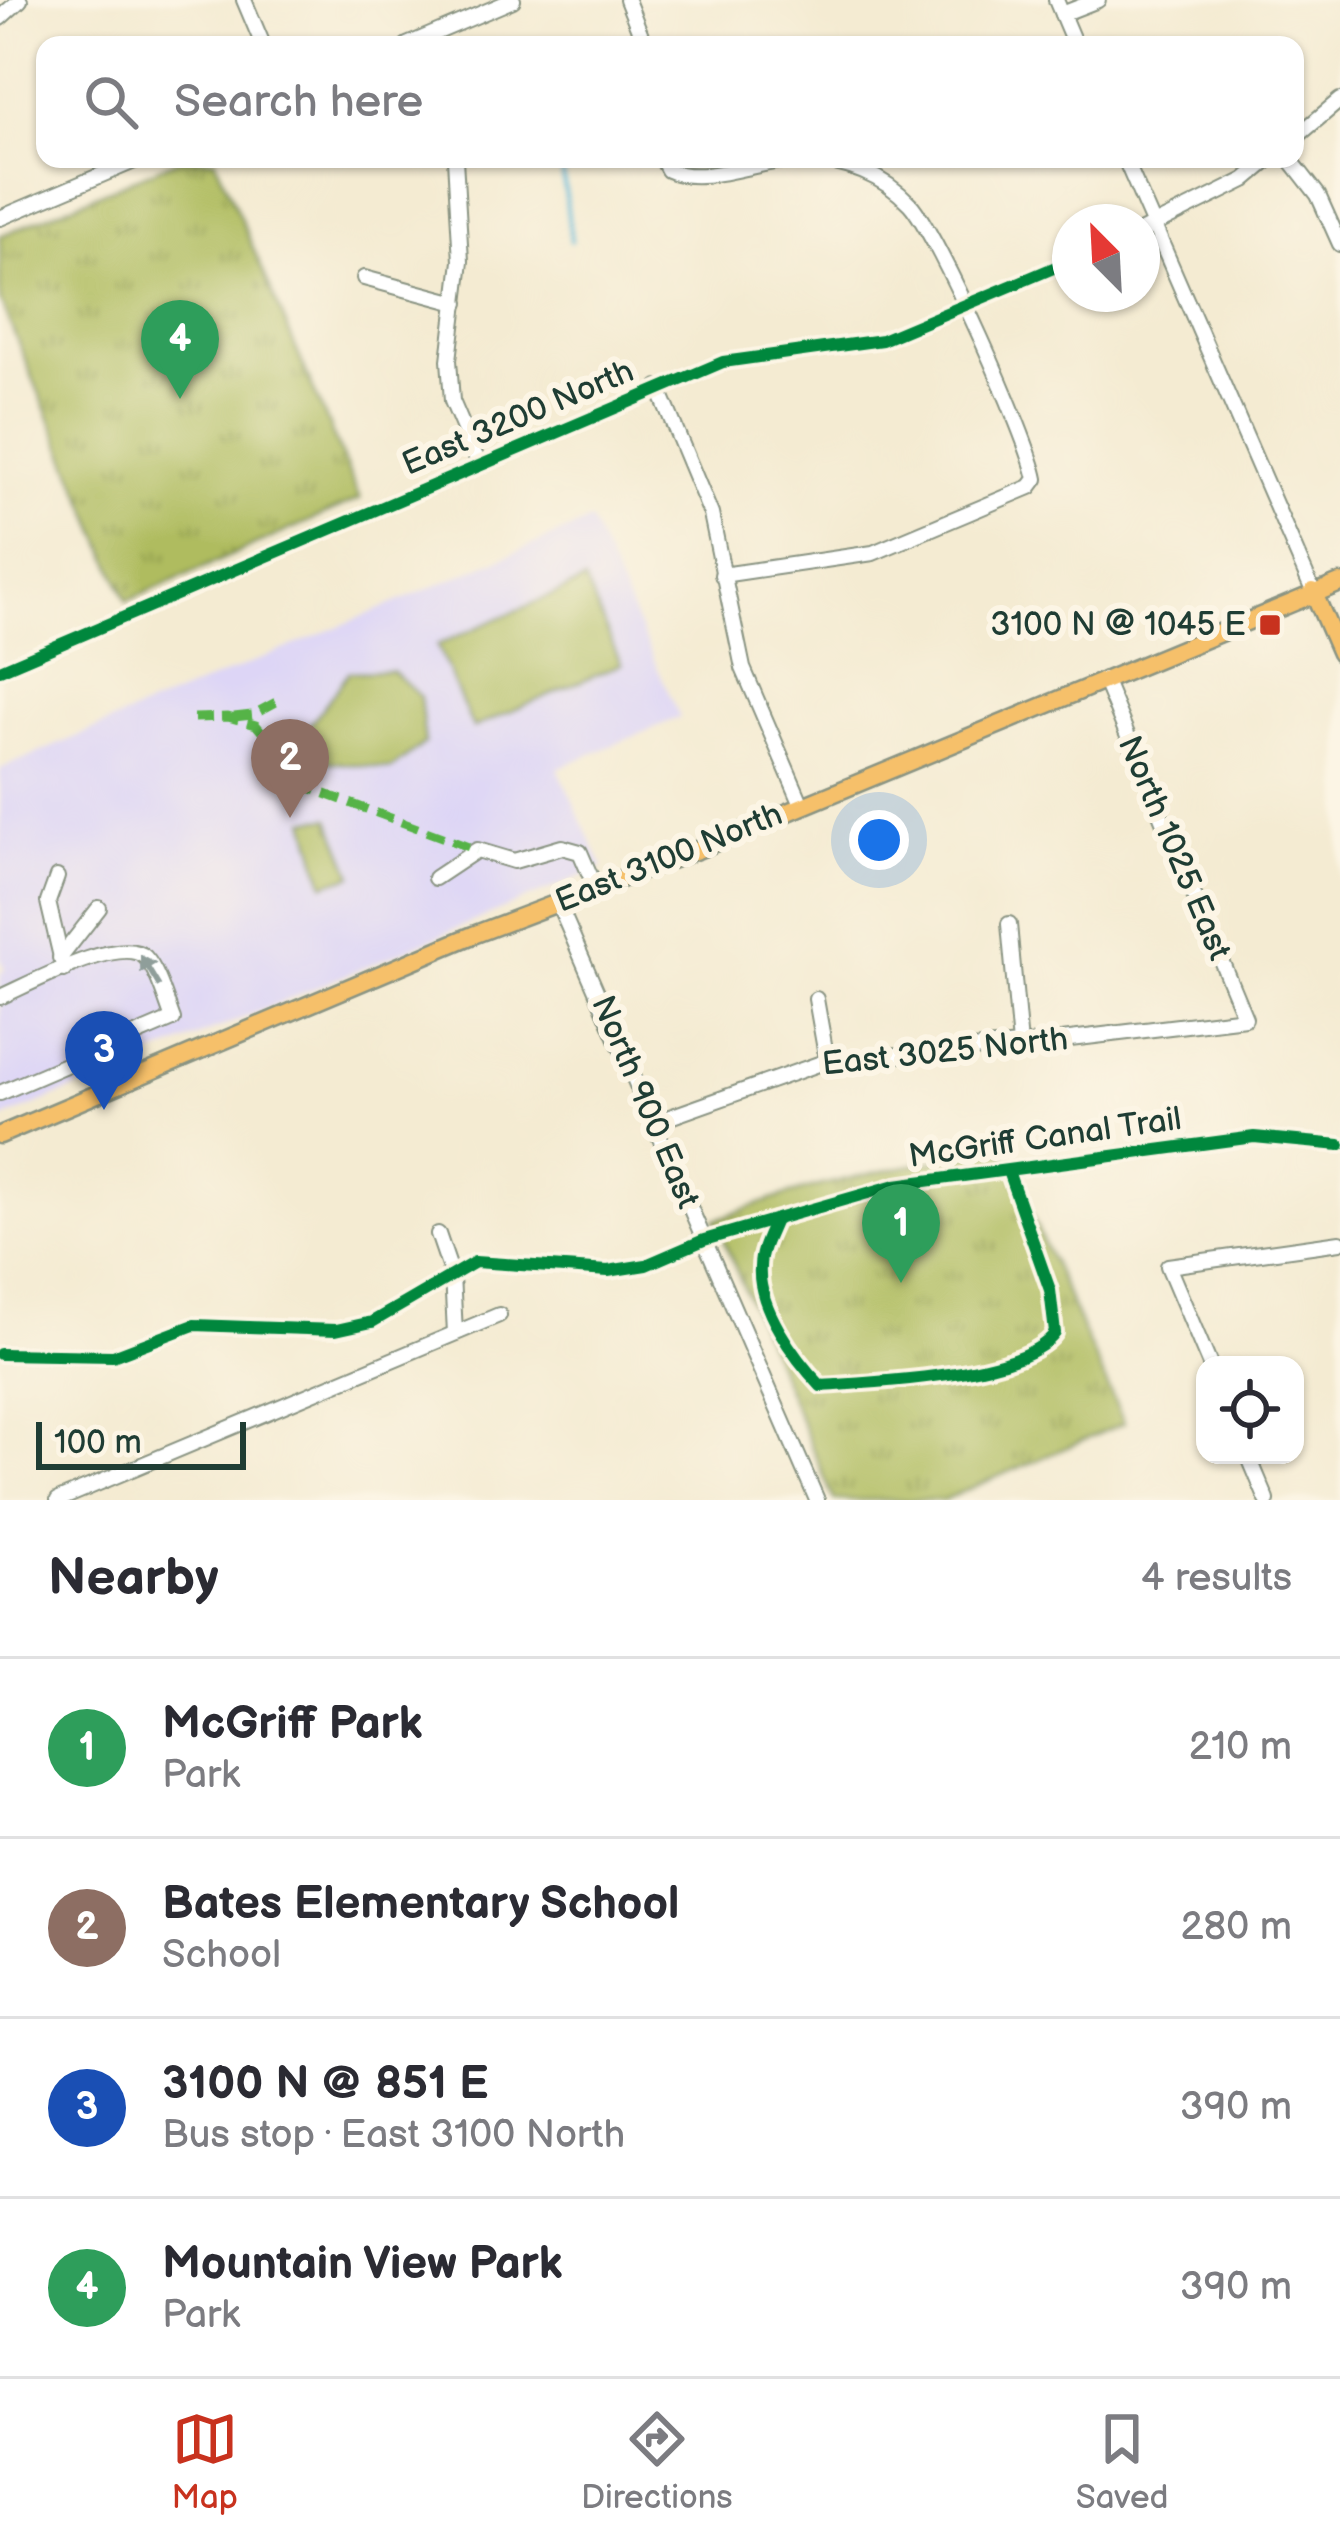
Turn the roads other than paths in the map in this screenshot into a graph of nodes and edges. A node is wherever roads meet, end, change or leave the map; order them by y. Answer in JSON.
{"nodes":[{"id":1,"x":20,"y":0,"type":"edge"},
{"id":2,"x":244,"y":0,"type":"edge"},
{"id":3,"x":513,"y":0,"type":"edge"},
{"id":4,"x":627,"y":0,"type":"edge"},
{"id":5,"x":1098,"y":0,"type":"edge"},
{"id":6,"x":1059,"y":7,"type":"edge"},
{"id":7,"x":0,"y":18,"type":"edge"},
{"id":8,"x":259,"y":36,"type":"edge"},
{"id":9,"x":432,"y":36,"type":"edge"},
{"id":10,"x":642,"y":36,"type":"edge"},
{"id":11,"x":1072,"y":36,"type":"edge"},
{"id":12,"x":1340,"y":100,"type":"edge"},
{"id":13,"x":1304,"y":130,"type":"edge"},
{"id":14,"x":118,"y":168,"type":"edge"},
{"id":15,"x":456,"y":168,"type":"edge"},
{"id":16,"x":678,"y":168,"type":"edge"},
{"id":17,"x":736,"y":168,"type":"edge"},
{"id":18,"x":855,"y":168,"type":"edge"},
{"id":19,"x":1128,"y":168,"type":"edge"},
{"id":20,"x":1259,"y":168,"type":"edge"},
{"id":21,"x":1297,"y":168,"type":"edge"},
{"id":22,"x":1140,"y":204,"type":"edge"},
{"id":23,"x":0,"y":218,"type":"edge"},
{"id":24,"x":1160,"y":222,"type":"edge"},
{"id":25,"x":1340,"y":244,"type":"edge"},
{"id":26,"x":1160,"y":254,"type":"edge"},
{"id":27,"x":1052,"y":269,"type":"edge"},
{"id":28,"x":364,"y":278,"type":"dead end"},
{"id":29,"x":457,"y":303,"type":"junction"},
{"id":30,"x":963,"y":306,"type":"junction"},
{"id":31,"x":658,"y":387,"type":"junction"},
{"id":32,"x":479,"y":464,"type":"junction"},
{"id":33,"x":722,"y":575,"type":"junction"},
{"id":34,"x":1340,"y":583,"type":"edge"},
{"id":35,"x":1313,"y":591,"type":"junction"},
{"id":36,"x":1340,"y":653,"type":"edge"},
{"id":37,"x":0,"y":670,"type":"edge"},
{"id":38,"x":1104,"y":679,"type":"junction"},
{"id":39,"x":802,"y":805,"type":"junction"},
{"id":40,"x":57,"y":877,"type":"dead end"},
{"id":41,"x":435,"y":878,"type":"dead end"},
{"id":42,"x":596,"y":889,"type":"junction"},
{"id":43,"x":559,"y":903,"type":"junction"},
{"id":44,"x":99,"y":908,"type":"dead end"},
{"id":45,"x":1009,"y":924,"type":"dead end"},
{"id":46,"x":62,"y":964,"type":"junction"},
{"id":47,"x":0,"y":997,"type":"edge"},
{"id":48,"x":816,"y":999,"type":"dead end"},
{"id":49,"x":1245,"y":1018,"type":"joint"},
{"id":50,"x":1020,"y":1045,"type":"junction"},
{"id":51,"x":826,"y":1061,"type":"junction"},
{"id":52,"x":0,"y":1093,"type":"edge"},
{"id":53,"x":653,"y":1123,"type":"junction"},
{"id":54,"x":0,"y":1135,"type":"edge"},
{"id":55,"x":438,"y":1234,"type":"dead end"},
{"id":56,"x":1340,"y":1242,"type":"edge"},
{"id":57,"x":499,"y":1315,"type":"dead end"},
{"id":58,"x":455,"y":1333,"type":"junction"},
{"id":59,"x":1206,"y":1356,"type":"edge"},
{"id":60,"x":1252,"y":1464,"type":"edge"},
{"id":61,"x":58,"y":1500,"type":"edge"},
{"id":62,"x":817,"y":1500,"type":"edge"},
{"id":63,"x":1267,"y":1500,"type":"edge"}],
"edges":[{"from":1,"to":7,"type":"street"},
{"from":2,"to":8,"type":"street"},
{"from":3,"to":9,"type":"street"},
{"from":4,"to":10,"type":"street"},
{"from":5,"to":6,"type":"street"},
{"from":6,"to":11,"type":"street"},
{"from":12,"to":13,"type":"street"},
{"from":14,"to":23,"type":"street"},
{"from":15,"to":29,"type":"street"},
{"from":16,"to":17,"type":"street"},
{"from":18,"to":30,"type":"street"},
{"from":19,"to":22,"type":"street"},
{"from":20,"to":24,"type":"street"},
{"from":21,"to":25,"type":"street"},
{"from":26,"to":35,"type":"street"},
{"from":27,"to":30,"type":"street","name":"East 3200 North"},
{"from":28,"to":29,"type":"street"},
{"from":29,"to":32,"type":"street"},
{"from":30,"to":31,"type":"street","name":"East 3200 North"},
{"from":30,"to":33,"type":"street"},
{"from":31,"to":32,"type":"street","name":"East 3200 North"},
{"from":31,"to":33,"type":"street"},
{"from":32,"to":37,"type":"street","name":"East 3200 North"},
{"from":33,"to":39,"type":"street"},
{"from":34,"to":35,"type":"main road","name":"East 3100 North"},
{"from":35,"to":36,"type":"main road"},
{"from":35,"to":38,"type":"main road","name":"East 3100 North"},
{"from":38,"to":39,"type":"main road","name":"East 3100 North"},
{"from":38,"to":49,"type":"street","name":"North 1025 East"},
{"from":39,"to":42,"type":"main road","name":"East 3100 North"},
{"from":40,"to":46,"type":"street"},
{"from":41,"to":42,"type":"street"},
{"from":42,"to":43,"type":"main road","name":"East 3100 North"},
{"from":43,"to":53,"type":"street","name":"North 900 East"},
{"from":43,"to":54,"type":"main road","name":"East 3100 North"},
{"from":44,"to":46,"type":"street"},
{"from":45,"to":50,"type":"street"},
{"from":46,"to":47,"type":"street"},
{"from":52,"to":46,"type":"street","one_way":true},
{"from":48,"to":51,"type":"street"},
{"from":49,"to":50,"type":"street","name":"East 3025 North"},
{"from":50,"to":51,"type":"street","name":"East 3025 North"},
{"from":51,"to":53,"type":"street","name":"East 3025 North"},
{"from":53,"to":62,"type":"street","name":"North 900 East"},
{"from":55,"to":58,"type":"street"},
{"from":56,"to":59,"type":"street"},
{"from":57,"to":58,"type":"street"},
{"from":58,"to":61,"type":"street"},
{"from":60,"to":63,"type":"street"}]}
